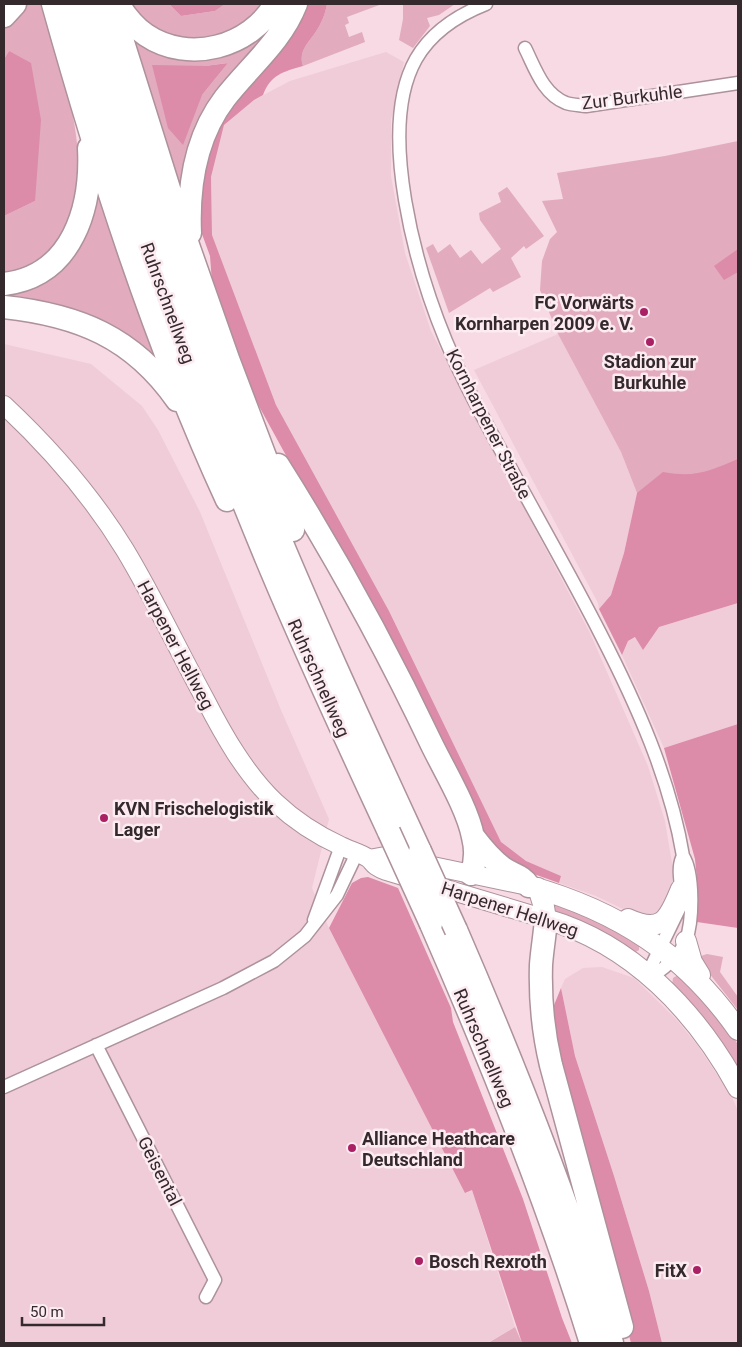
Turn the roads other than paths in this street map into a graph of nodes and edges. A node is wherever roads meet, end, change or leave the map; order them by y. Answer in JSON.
{"nodes":[{"id":1,"x":15,"y":4,"type":"edge"},
{"id":2,"x":53,"y":4,"type":"edge"},
{"id":3,"x":72,"y":4,"type":"edge"},
{"id":4,"x":93,"y":4,"type":"edge"},
{"id":5,"x":111,"y":4,"type":"edge"},
{"id":6,"x":118,"y":4,"type":"edge"},
{"id":7,"x":275,"y":4,"type":"edge"},
{"id":8,"x":296,"y":4,"type":"edge"},
{"id":9,"x":486,"y":4,"type":"edge"},
{"id":10,"x":4,"y":16,"type":"edge"},
{"id":11,"x":525,"y":48,"type":"dead end"},
{"id":12,"x":738,"y":83,"type":"edge"},
{"id":13,"x":80,"y":93,"type":"junction"},
{"id":14,"x":195,"y":268,"type":"junction"},
{"id":15,"x":4,"y":284,"type":"edge"},
{"id":16,"x":4,"y":307,"type":"edge"},
{"id":17,"x":4,"y":405,"type":"edge"},
{"id":18,"x":249,"y":414,"type":"junction"},
{"id":19,"x":201,"y":441,"type":"junction"},
{"id":20,"x":293,"y":621,"type":"junction"},
{"id":21,"x":336,"y":667,"type":"junction"},
{"id":22,"x":473,"y":836,"type":"junction"},
{"id":23,"x":355,"y":853,"type":"junction"},
{"id":24,"x":683,"y":856,"type":"junction"},
{"id":25,"x":471,"y":874,"type":"junction"},
{"id":26,"x":533,"y":887,"type":"junction"},
{"id":27,"x":448,"y":888,"type":"junction"},
{"id":28,"x":681,"y":889,"type":"junction"},
{"id":29,"x":604,"y":912,"type":"junction"},
{"id":30,"x":546,"y":919,"type":"junction"},
{"id":31,"x":312,"y":927,"type":"junction"},
{"id":32,"x":686,"y":941,"type":"junction"},
{"id":33,"x":668,"y":953,"type":"junction"},
{"id":34,"x":650,"y":975,"type":"junction"},
{"id":35,"x":704,"y":986,"type":"junction"},
{"id":36,"x":738,"y":1030,"type":"edge"},
{"id":37,"x":96,"y":1045,"type":"junction"},
{"id":38,"x":4,"y":1087,"type":"edge"},
{"id":39,"x":738,"y":1088,"type":"edge"},
{"id":40,"x":206,"y":1297,"type":"dead end"},
{"id":41,"x":591,"y":1343,"type":"edge"},
{"id":42,"x":612,"y":1343,"type":"edge"},
{"id":43,"x":626,"y":1343,"type":"edge"}],
"edges":[{"from":1,"to":10,"type":"highway"},
{"from":2,"to":13,"type":"highway"},
{"from":3,"to":20,"type":"highway","name":"Ruhrschnellweg"},
{"from":4,"to":21,"type":"highway","name":"Ruhrschnellweg"},
{"from":5,"to":14,"type":"highway"},
{"from":6,"to":7,"type":"highway"},
{"from":8,"to":14,"type":"highway"},
{"from":9,"to":24,"type":"street","name":"Kornharpener Straße"},
{"from":11,"to":12,"type":"street","name":"Zur Burkuhle"},
{"from":13,"to":15,"type":"highway"},
{"from":13,"to":19,"type":"highway"},
{"from":14,"to":18,"type":"highway"},
{"from":16,"to":19,"type":"highway"},
{"from":17,"to":23,"type":"main road","name":"Harpener Hellweg"},
{"from":18,"to":21,"type":"highway"},
{"from":18,"to":22,"type":"highway"},
{"from":19,"to":20,"type":"highway"},
{"from":20,"to":41,"type":"highway","name":"Ruhrschnellweg","bridge":true},
{"from":21,"to":42,"type":"highway","name":"Ruhrschnellweg","bridge":true},
{"from":22,"to":25,"type":"highway"},
{"from":22,"to":26,"type":"highway"},
{"from":23,"to":25,"type":"main road","name":"Harpener Hellweg"},
{"from":23,"to":27,"type":"main road","name":"Harpener Hellweg"},
{"from":23,"to":31,"type":"street"},
{"from":23,"to":31,"type":"street"},
{"from":24,"to":28,"type":"street","name":"Kornharpener Straße"},
{"from":24,"to":32,"type":"street","name":"Kornharpener Straße"},
{"from":25,"to":26,"type":"main road","name":"Harpener Hellweg"},
{"from":25,"to":27,"type":"main road"},
{"from":26,"to":29,"type":"main road","name":"Harpener Hellweg"},
{"from":26,"to":30,"type":"main road"},
{"from":27,"to":30,"type":"main road","name":"Harpener Hellweg"},
{"from":28,"to":29,"type":"main road"},
{"from":28,"to":33,"type":"street","name":"Kornharpener Straße"},
{"from":29,"to":33,"type":"main road","name":"Harpener Hellweg"},
{"from":30,"to":34,"type":"main road","name":"Harpener Hellweg"},
{"from":30,"to":43,"type":"highway"},
{"from":31,"to":37,"type":"street"},
{"from":32,"to":33,"type":"street","name":"Kornharpener Straße"},
{"from":32,"to":35,"type":"main road"},
{"from":33,"to":34,"type":"street","name":"Kornharpener Straße"},
{"from":33,"to":35,"type":"main road","name":"Harpener Hellweg"},
{"from":34,"to":39,"type":"main road","name":"Harpener Hellweg"},
{"from":35,"to":36,"type":"main road","name":"Harpener Hellweg"},
{"from":37,"to":38,"type":"street"},
{"from":37,"to":40,"type":"street","name":"Geisental"}]}
